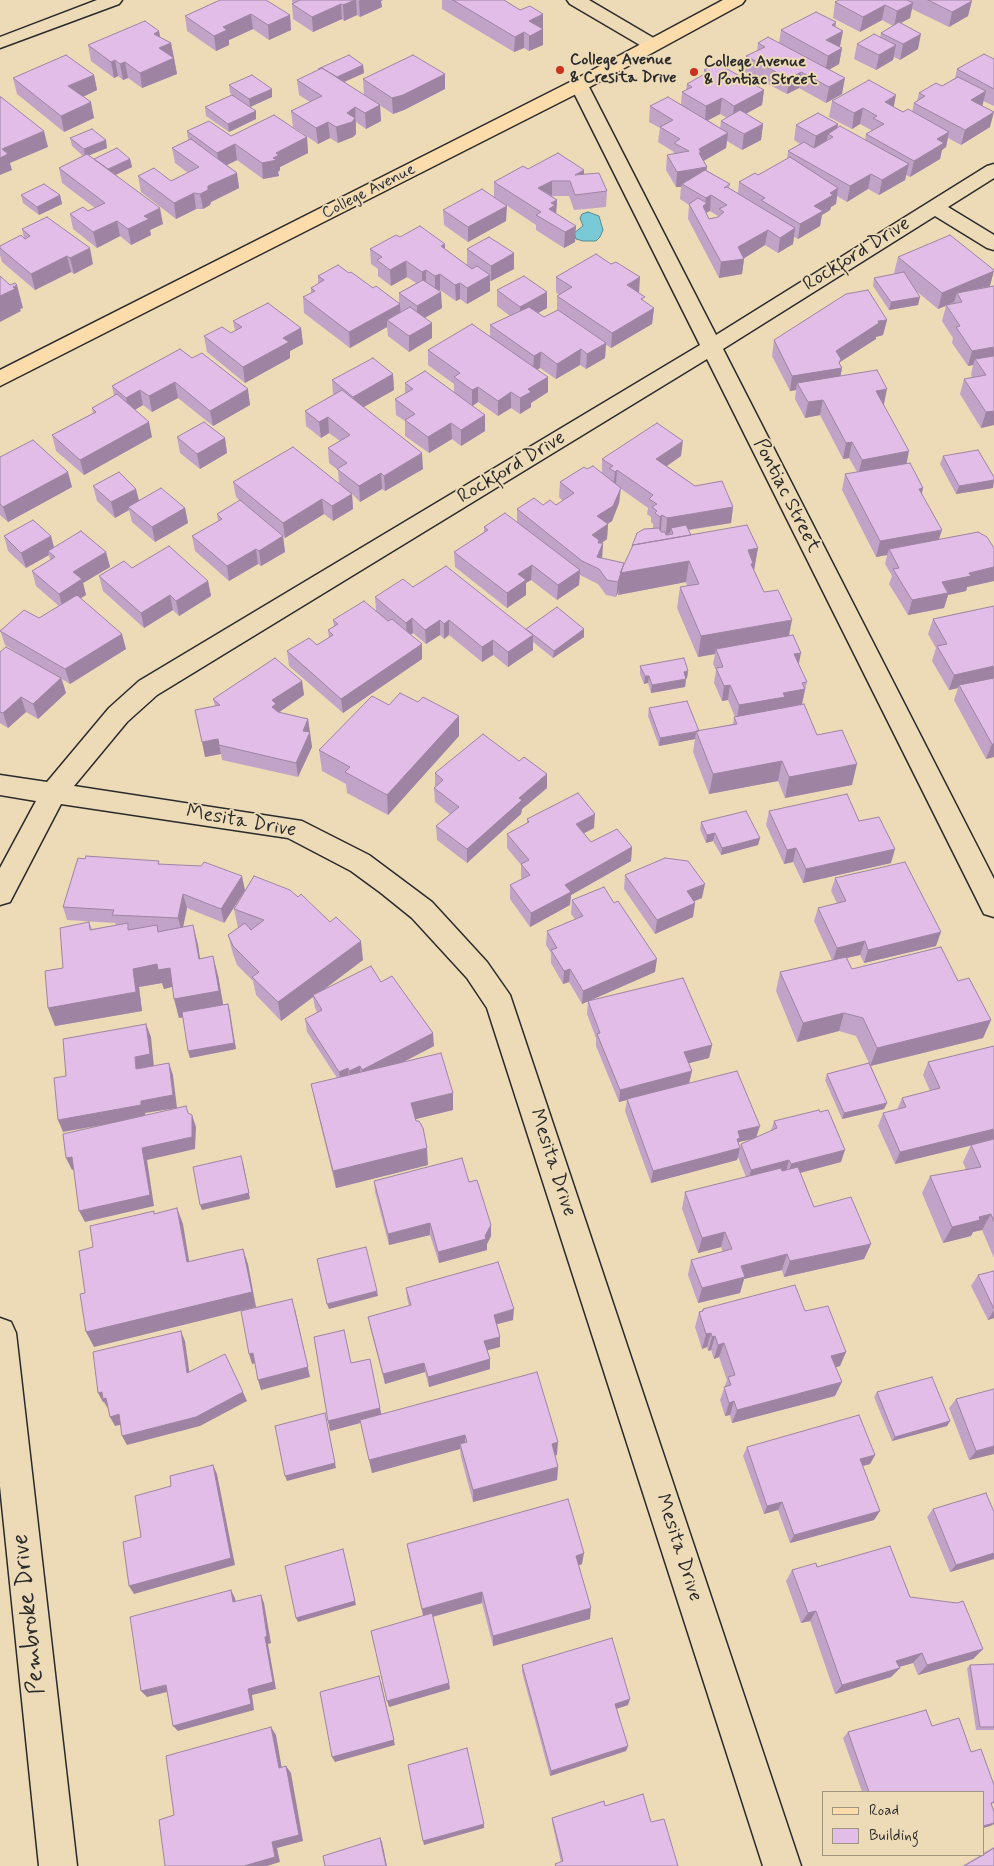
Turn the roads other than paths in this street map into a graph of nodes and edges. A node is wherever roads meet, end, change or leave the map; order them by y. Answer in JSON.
{"nodes":[{"id":1,"x":114,"y":0,"type":"edge"},
{"id":2,"x":576,"y":0,"type":"edge"},
{"id":3,"x":736,"y":0,"type":"edge"},
{"id":4,"x":0,"y":43,"type":"edge"},
{"id":5,"x":651,"y":44,"type":"junction"},
{"id":6,"x":579,"y":85,"type":"junction"},
{"id":7,"x":994,"y":170,"type":"edge"},
{"id":8,"x":934,"y":207,"type":"junction"},
{"id":9,"x":994,"y":244,"type":"edge"},
{"id":10,"x":711,"y":347,"type":"junction"},
{"id":11,"x":0,"y":379,"type":"edge"},
{"id":12,"x":0,"y":785,"type":"edge"},
{"id":13,"x":54,"y":792,"type":"junction"},
{"id":14,"x":0,"y":894,"type":"edge"},
{"id":15,"x":994,"y":906,"type":"edge"},
{"id":16,"x":0,"y":1333,"type":"edge"},
{"id":17,"x":58,"y":1866,"type":"edge"},
{"id":18,"x":782,"y":1866,"type":"edge"}],
"edges":[{"from":1,"to":4,"type":"street"},
{"from":2,"to":5,"type":"street"},
{"from":3,"to":5,"type":"main road","name":"College Avenue"},
{"from":5,"to":6,"type":"main road","name":"College Avenue"},
{"from":6,"to":10,"type":"street","name":"Pontiac Street"},
{"from":6,"to":11,"type":"main road","name":"College Avenue"},
{"from":7,"to":8,"type":"street","name":"Rockford Drive"},
{"from":8,"to":9,"type":"street"},
{"from":8,"to":10,"type":"street","name":"Rockford Drive"},
{"from":10,"to":13,"type":"street","name":"Rockford Drive"},
{"from":10,"to":15,"type":"street","name":"Pontiac Street"},
{"from":12,"to":13,"type":"street","name":"Mesita Drive"},
{"from":13,"to":14,"type":"street"},
{"from":13,"to":18,"type":"street","name":"Mesita Drive"},
{"from":16,"to":17,"type":"street","name":"Pembroke Drive"}]}
